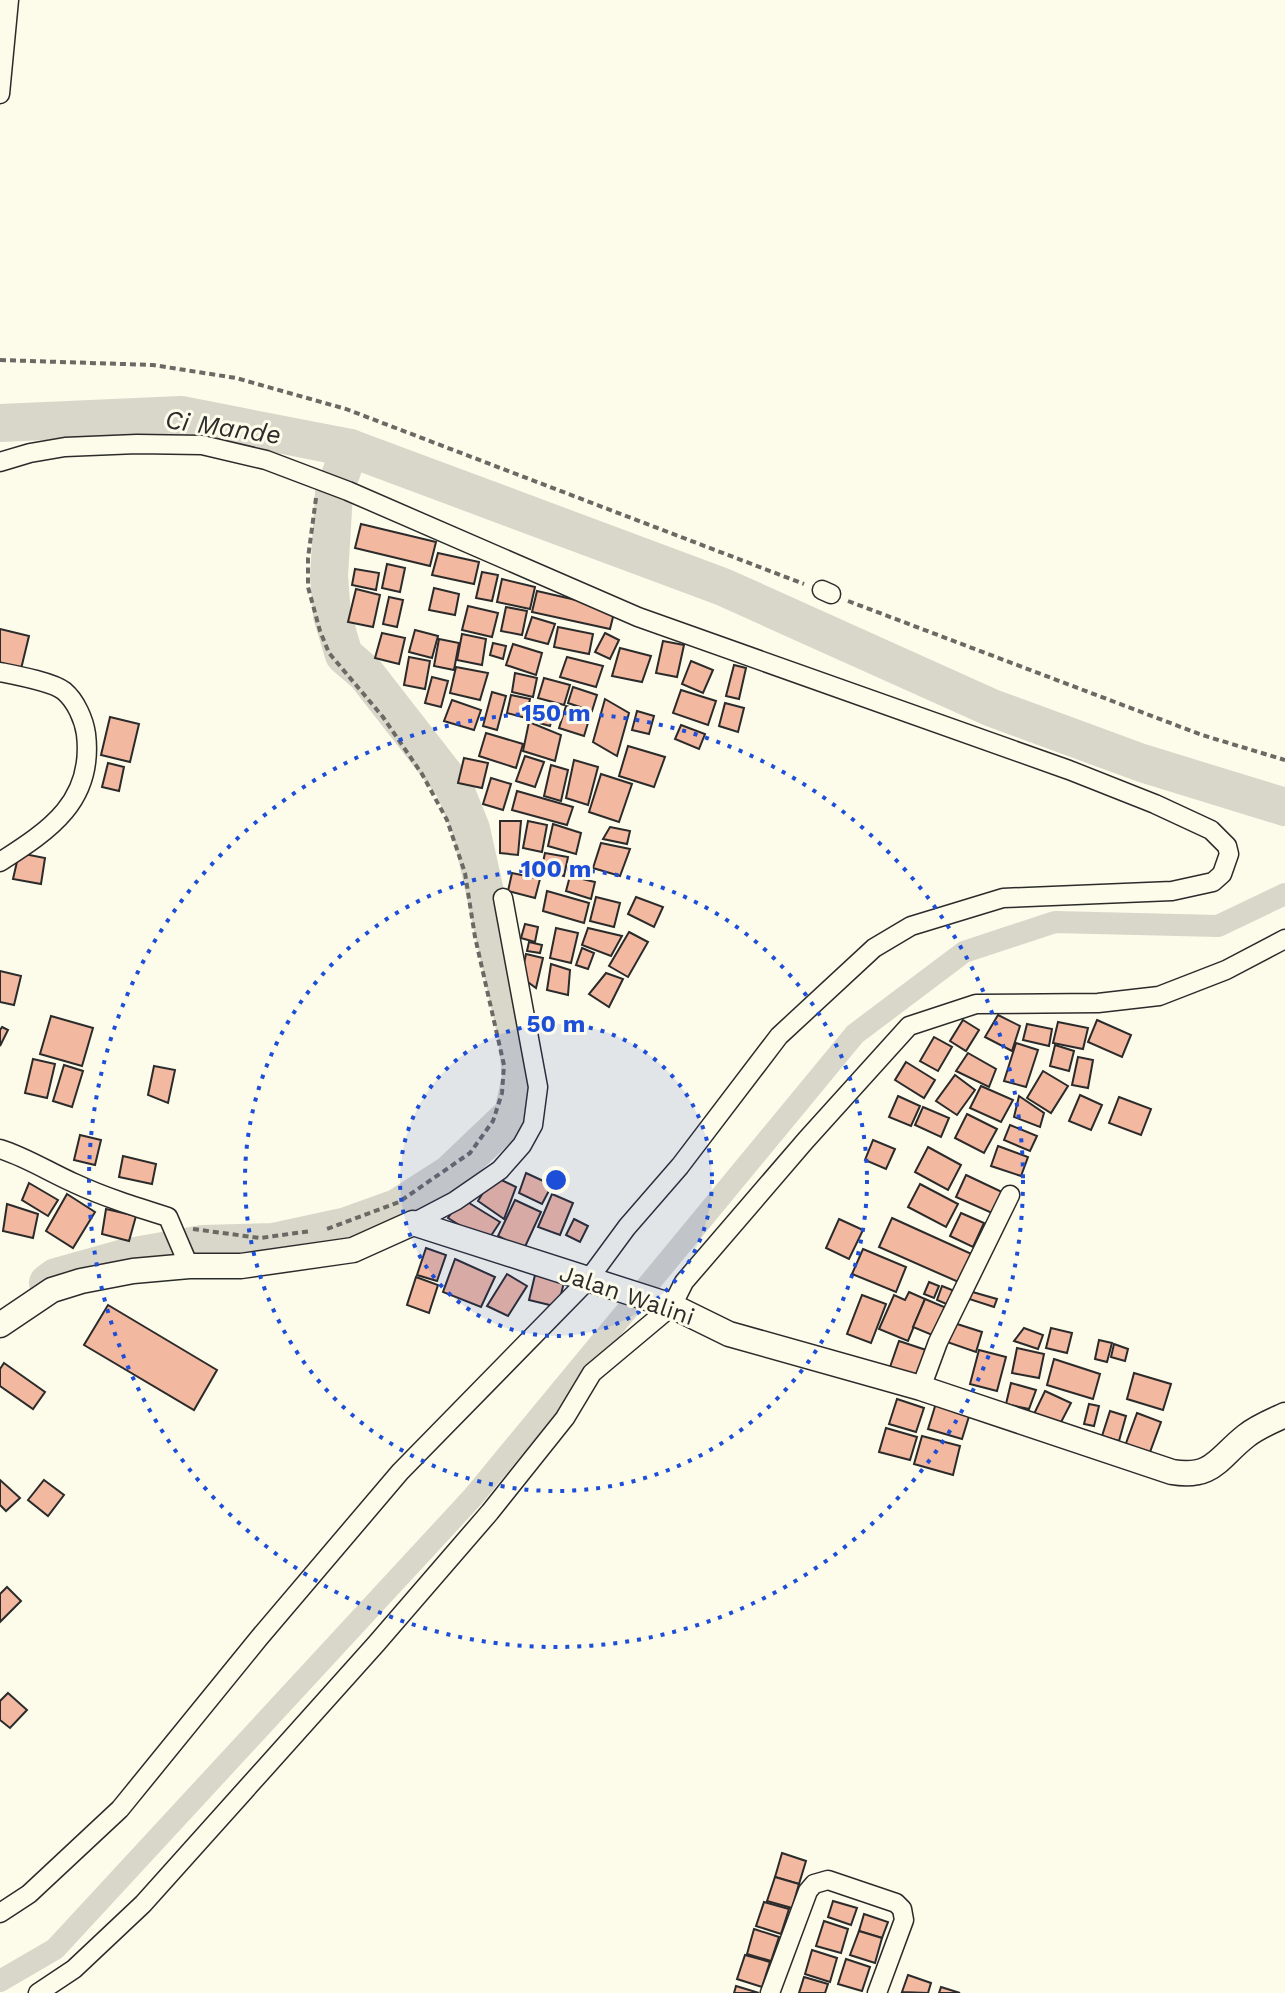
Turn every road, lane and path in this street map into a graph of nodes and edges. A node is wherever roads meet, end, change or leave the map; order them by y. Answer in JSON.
{"nodes":[{"id":1,"x":9,"y":0,"type":"edge"},
{"id":2,"x":0,"y":94,"type":"edge"},
{"id":3,"x":0,"y":360,"type":"edge"},
{"id":4,"x":0,"y":462,"type":"edge"},
{"id":5,"x":324,"y":482,"type":"junction"},
{"id":6,"x":0,"y":672,"type":"edge"},
{"id":7,"x":1285,"y":760,"type":"edge"},
{"id":8,"x":0,"y":862,"type":"edge"},
{"id":9,"x":503,"y":898,"type":"dead end"},
{"id":10,"x":1285,"y":939,"type":"edge"},
{"id":11,"x":0,"y":1149,"type":"edge"},
{"id":12,"x":1010,"y":1195,"type":"dead end"},
{"id":13,"x":413,"y":1223,"type":"junction"},
{"id":14,"x":171,"y":1224,"type":"junction"},
{"id":15,"x":187,"y":1262,"type":"junction"},
{"id":16,"x":593,"y":1282,"type":"junction"},
{"id":17,"x":669,"y":1305,"type":"junction"},
{"id":18,"x":0,"y":1325,"type":"edge"},
{"id":19,"x":921,"y":1388,"type":"junction"},
{"id":20,"x":1280,"y":1422,"type":"edge"},
{"id":21,"x":0,"y":1913,"type":"edge"},
{"id":22,"x":38,"y":1993,"type":"edge"},
{"id":23,"x":770,"y":1993,"type":"edge"},
{"id":24,"x":877,"y":1993,"type":"edge"}],
"edges":[{"from":1,"to":2,"type":"street"},
{"from":3,"to":7,"type":"path"},
{"from":4,"to":5,"type":"street"},
{"from":5,"to":14,"type":"path"},
{"from":5,"to":16,"type":"street"},
{"from":6,"to":8,"type":"street"},
{"from":9,"to":13,"type":"street"},
{"from":10,"to":17,"type":"street"},
{"from":11,"to":14,"type":"street"},
{"from":12,"to":19,"type":"street"},
{"from":13,"to":15,"type":"street"},
{"from":13,"to":16,"type":"street","name":"Jalan Walini"},
{"from":14,"to":15,"type":"street"},
{"from":15,"to":18,"type":"street"},
{"from":16,"to":17,"type":"street","name":"Jalan Walini"},
{"from":16,"to":21,"type":"street"},
{"from":17,"to":19,"type":"street","name":"Jalan Walini"},
{"from":17,"to":22,"type":"street"},
{"from":19,"to":20,"type":"street","name":"Jalan Walini"},
{"from":23,"to":24,"type":"street"}]}
